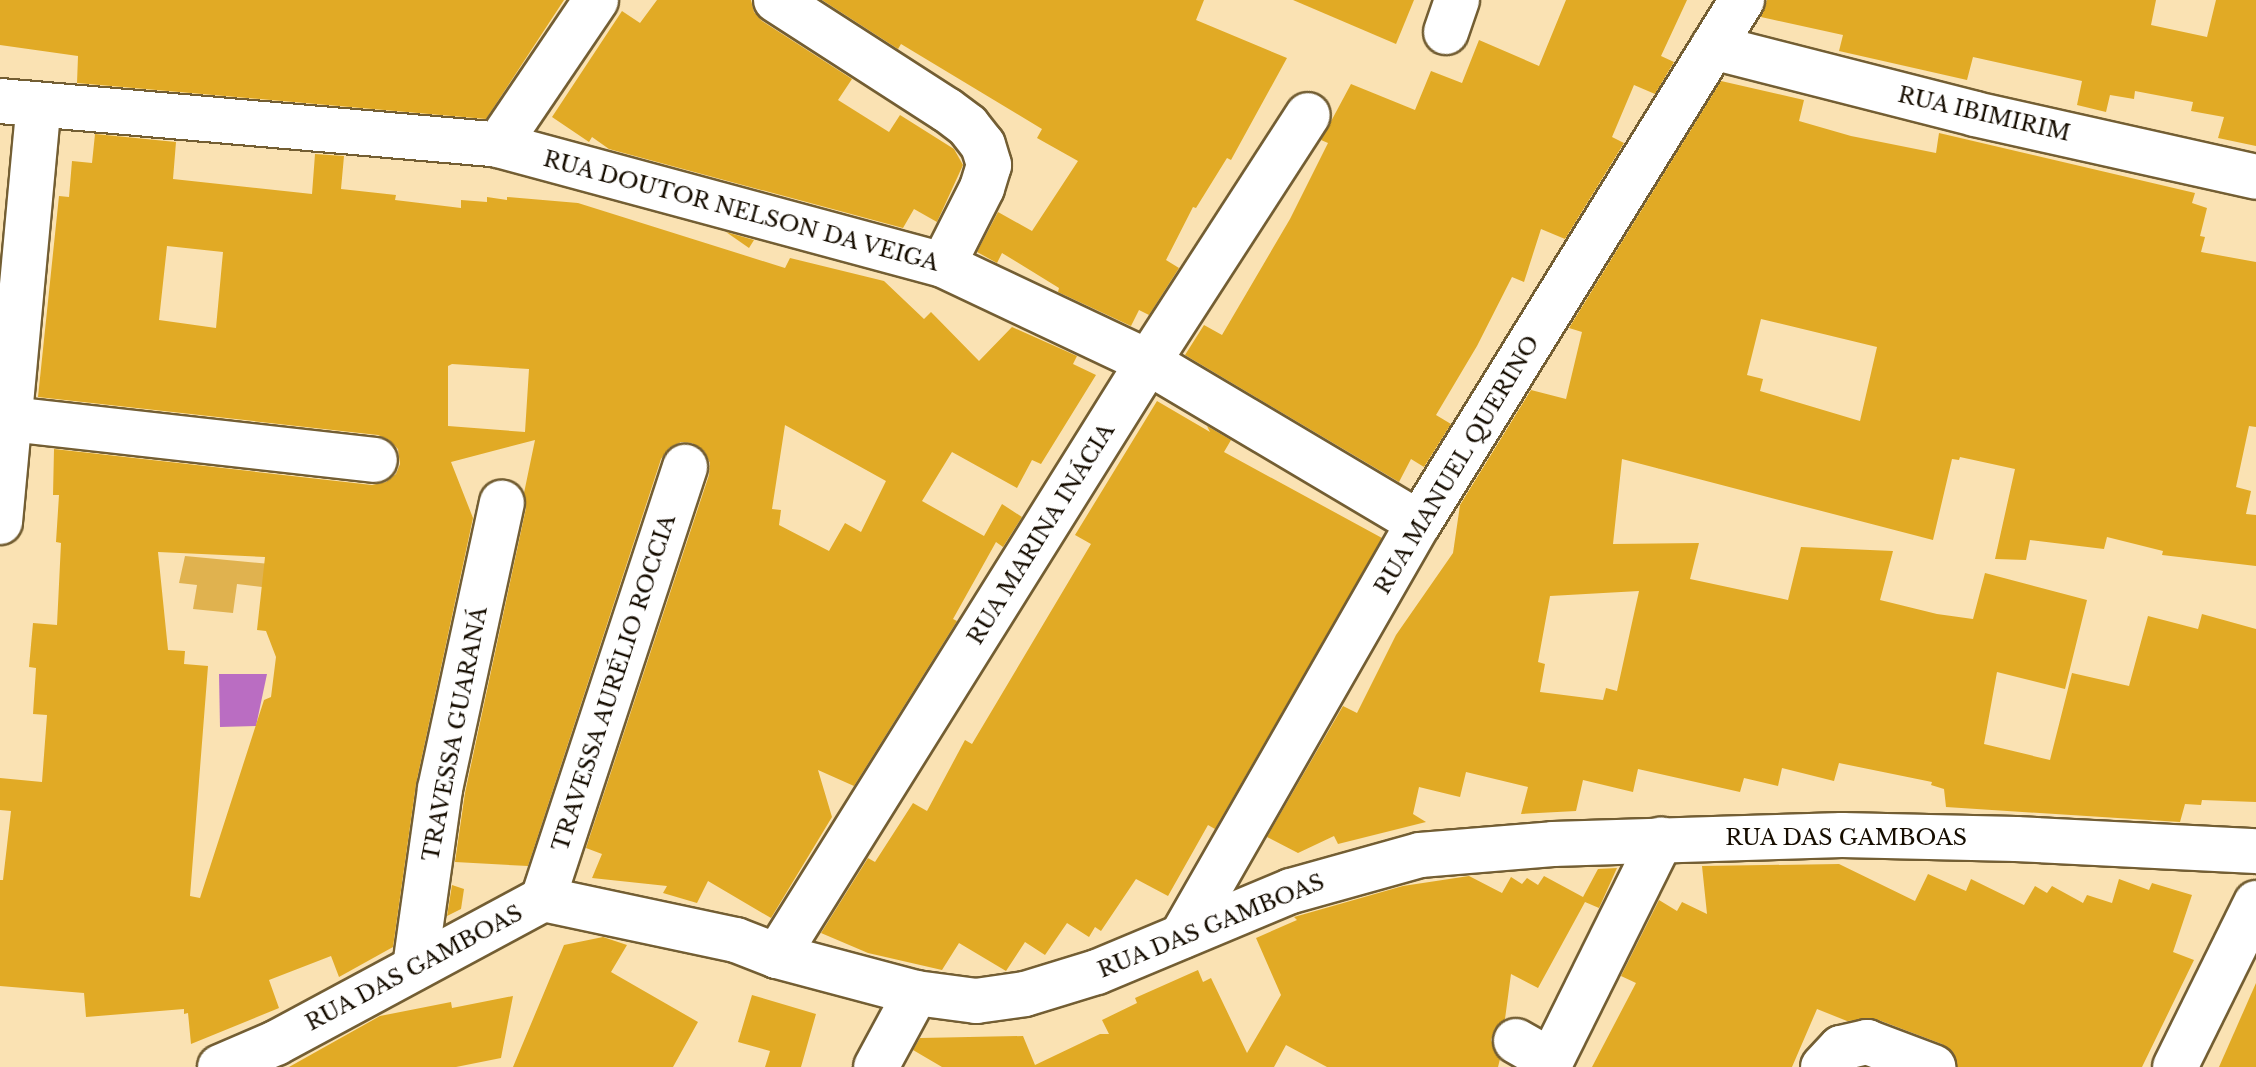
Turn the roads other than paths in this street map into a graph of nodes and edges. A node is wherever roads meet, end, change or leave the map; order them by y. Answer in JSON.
{"nodes":[{"id":1,"x":596,"y":0,"type":"edge"},
{"id":2,"x":776,"y":0,"type":"edge"},
{"id":3,"x":1742,"y":0,"type":"edge"},
{"id":4,"x":1713,"y":47,"type":"junction"},
{"id":5,"x":19,"y":103,"type":"edge"},
{"id":6,"x":1308,"y":115,"type":"dead end"},
{"id":7,"x":498,"y":145,"type":"junction"},
{"id":8,"x":2256,"y":177,"type":"edge"},
{"id":9,"x":943,"y":265,"type":"junction"},
{"id":10,"x":1148,"y":362,"type":"junction"},
{"id":11,"x":10,"y":419,"type":"junction"},
{"id":12,"x":375,"y":460,"type":"dead end"},
{"id":13,"x":685,"y":467,"type":"dead end"},
{"id":14,"x":502,"y":503,"type":"dead end"},
{"id":15,"x":0,"y":522,"type":"edge"},
{"id":16,"x":1419,"y":523,"type":"junction"},
{"id":17,"x":1661,"y":839,"type":"junction"},
{"id":18,"x":2256,"y":851,"type":"edge"},
{"id":19,"x":543,"y":899,"type":"junction"},
{"id":20,"x":2256,"y":903,"type":"edge"},
{"id":21,"x":1182,"y":936,"type":"junction"},
{"id":22,"x":777,"y":956,"type":"junction"},
{"id":23,"x":415,"y":967,"type":"junction"},
{"id":24,"x":916,"y":993,"type":"junction"},
{"id":25,"x":1539,"y":1056,"type":"edge"},
{"id":26,"x":220,"y":1067,"type":"edge"},
{"id":27,"x":876,"y":1067,"type":"edge"},
{"id":28,"x":1823,"y":1067,"type":"edge"},
{"id":29,"x":1933,"y":1067,"type":"edge"},
{"id":30,"x":2175,"y":1067,"type":"edge"}],
"edges":[{"from":1,"to":7,"type":"street"},
{"from":2,"to":9,"type":"street"},
{"from":3,"to":4,"type":"street","name":"RUA MANUEL QUERINO"},
{"from":4,"to":8,"type":"street","name":"RUA IBIMIRIM"},
{"from":4,"to":16,"type":"street","name":"RUA MANUEL QUERINO"},
{"from":5,"to":7,"type":"street","name":"RUA DOUTOR NELSON DA VEIGA"},
{"from":5,"to":11,"type":"street"},
{"from":6,"to":10,"type":"street","name":"RUA MARINA INÁCIA"},
{"from":7,"to":9,"type":"street","name":"RUA DOUTOR NELSON DA VEIGA"},
{"from":9,"to":10,"type":"street","name":"RUA DOUTOR NELSON DA VEIGA"},
{"from":10,"to":16,"type":"street","name":"RUA DOUTOR NELSON DA VEIGA"},
{"from":10,"to":22,"type":"street","name":"RUA MARINA INÁCIA"},
{"from":11,"to":12,"type":"street"},
{"from":11,"to":15,"type":"street"},
{"from":13,"to":19,"type":"street","name":"TRAVESSA AURÉLIO ROCCIA"},
{"from":14,"to":23,"type":"street","name":"TRAVESSA GUARANÁ"},
{"from":16,"to":21,"type":"street","name":"RUA MANUEL QUERINO"},
{"from":17,"to":18,"type":"street","name":"RUA DAS GAMBOAS"},
{"from":17,"to":21,"type":"street","name":"RUA DAS GAMBOAS"},
{"from":17,"to":25,"type":"street"},
{"from":19,"to":22,"type":"street","name":"RUA DAS GAMBOAS"},
{"from":19,"to":23,"type":"street","name":"RUA DAS GAMBOAS"},
{"from":20,"to":30,"type":"street"},
{"from":21,"to":24,"type":"street","name":"RUA DAS GAMBOAS"},
{"from":22,"to":24,"type":"street","name":"RUA DAS GAMBOAS"},
{"from":23,"to":26,"type":"street","name":"RUA DAS GAMBOAS"},
{"from":24,"to":27,"type":"street"},
{"from":28,"to":29,"type":"street"}]}
